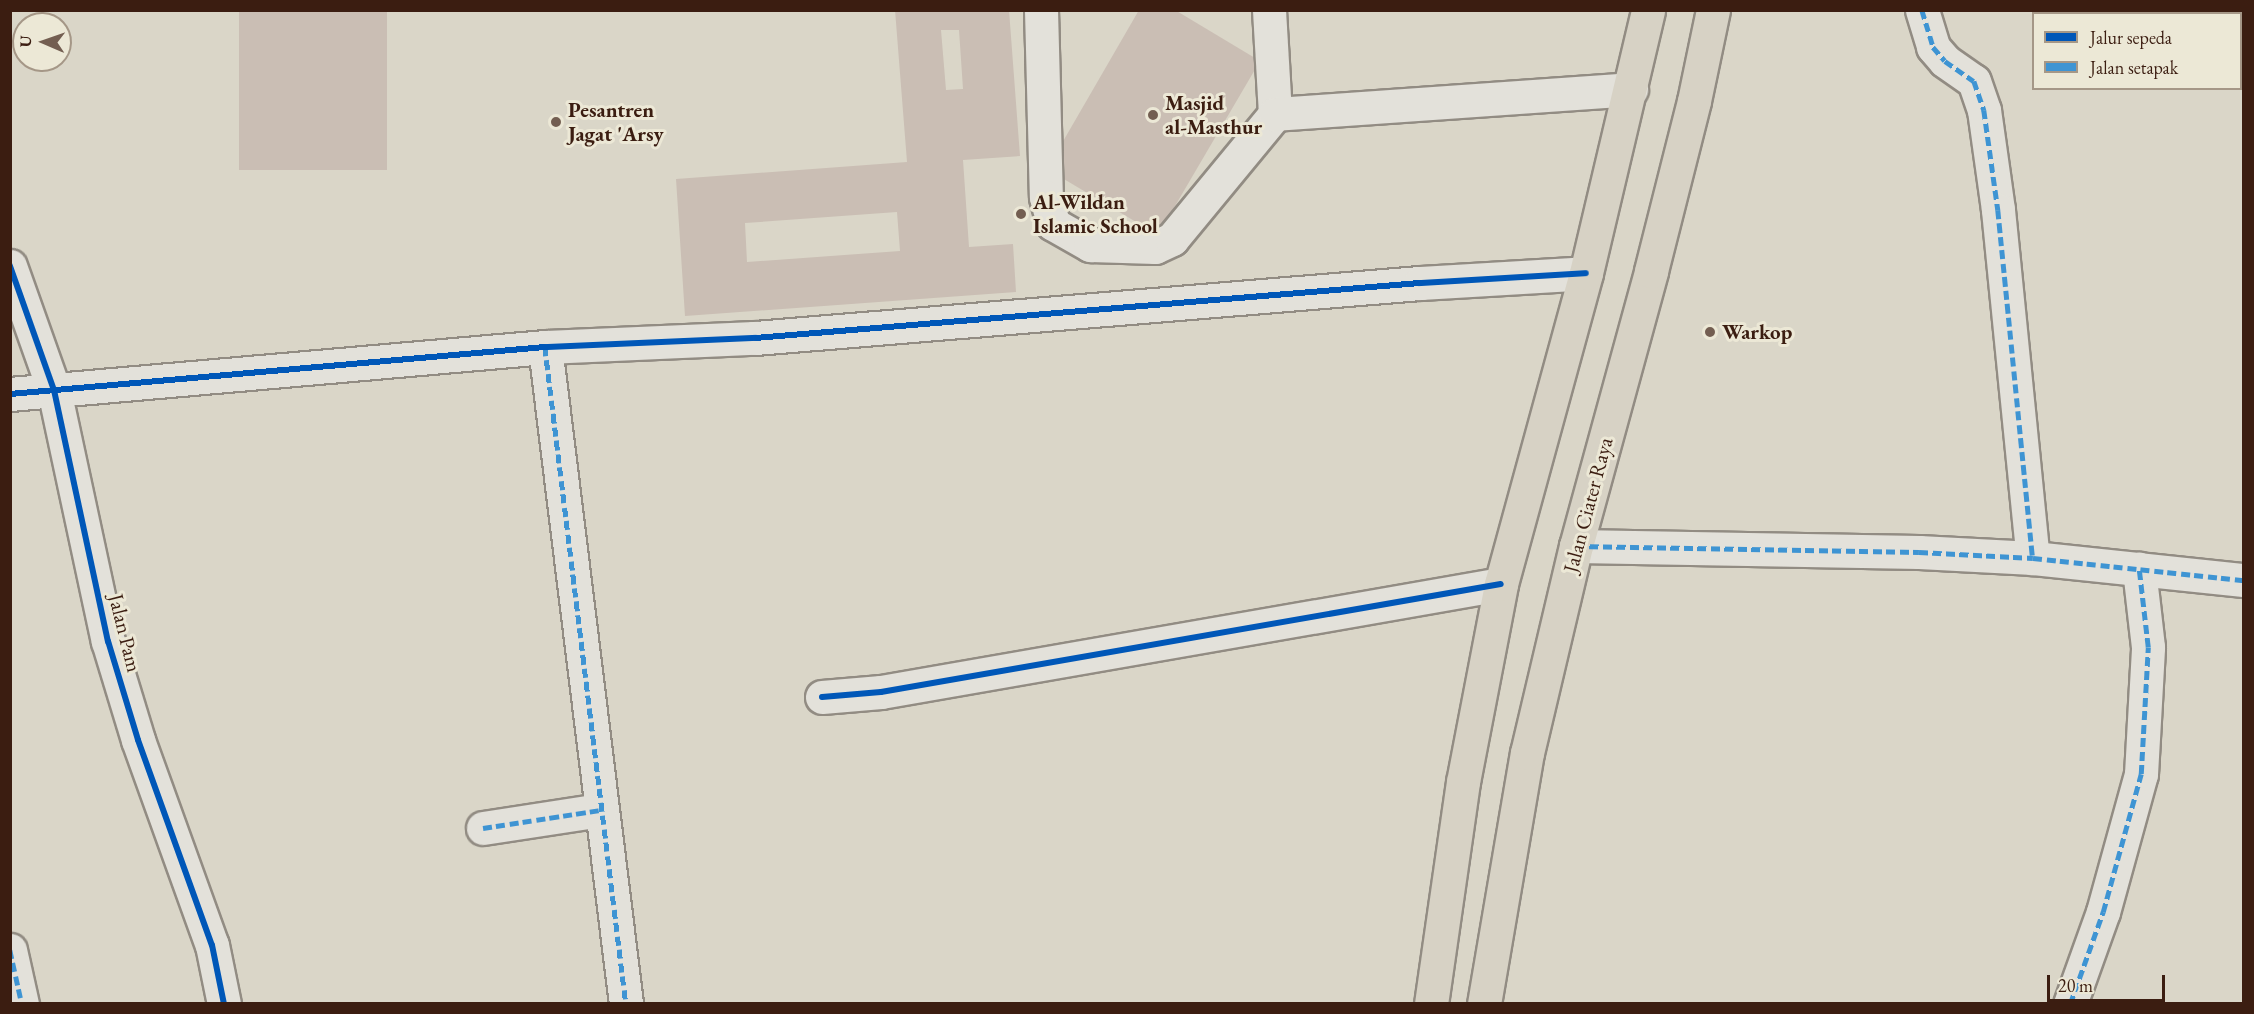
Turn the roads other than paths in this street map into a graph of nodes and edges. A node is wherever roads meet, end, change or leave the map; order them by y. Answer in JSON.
{"nodes":[{"id":1,"x":1041,"y":10,"type":"edge"},
{"id":2,"x":1269,"y":10,"type":"edge"},
{"id":3,"x":1648,"y":10,"type":"edge"},
{"id":4,"x":1713,"y":10,"type":"edge"},
{"id":5,"x":1922,"y":10,"type":"edge"},
{"id":6,"x":1631,"y":88,"type":"junction"},
{"id":7,"x":1275,"y":114,"type":"junction"},
{"id":8,"x":10,"y":266,"type":"edge"},
{"id":9,"x":1586,"y":273,"type":"junction"},
{"id":10,"x":545,"y":347,"type":"junction"},
{"id":11,"x":54,"y":390,"type":"junction"},
{"id":12,"x":10,"y":394,"type":"edge"},
{"id":13,"x":1576,"y":546,"type":"junction"},
{"id":14,"x":2033,"y":558,"type":"junction"},
{"id":15,"x":2139,"y":569,"type":"junction"},
{"id":16,"x":2244,"y":580,"type":"edge"},
{"id":17,"x":1501,"y":584,"type":"junction"},
{"id":18,"x":822,"y":697,"type":"dead end"},
{"id":19,"x":600,"y":810,"type":"junction"},
{"id":20,"x":483,"y":828,"type":"dead end"},
{"id":21,"x":10,"y":950,"type":"edge"},
{"id":22,"x":22,"y":1004,"type":"edge"},
{"id":23,"x":224,"y":1004,"type":"edge"},
{"id":24,"x":626,"y":1004,"type":"edge"},
{"id":25,"x":1431,"y":1004,"type":"edge"},
{"id":26,"x":1484,"y":1004,"type":"edge"},
{"id":27,"x":2070,"y":1004,"type":"edge"}],
"edges":[{"from":1,"to":7,"type":"street"},
{"from":2,"to":7,"type":"street"},
{"from":3,"to":6,"type":"main road"},
{"from":4,"to":13,"type":"main road","name":"Jalan Ciater Raya"},
{"from":5,"to":14,"type":"street"},
{"from":6,"to":7,"type":"street"},
{"from":6,"to":9,"type":"main road"},
{"from":8,"to":11,"type":"street","name":"Jalan Pam"},
{"from":9,"to":10,"type":"street"},
{"from":9,"to":17,"type":"main road"},
{"from":10,"to":11,"type":"street"},
{"from":10,"to":19,"type":"street"},
{"from":11,"to":12,"type":"street"},
{"from":11,"to":23,"type":"street","name":"Jalan Pam"},
{"from":13,"to":14,"type":"street"},
{"from":13,"to":26,"type":"main road","name":"Jalan Ciater Raya"},
{"from":14,"to":15,"type":"street"},
{"from":15,"to":16,"type":"street"},
{"from":15,"to":27,"type":"street"},
{"from":17,"to":18,"type":"street"},
{"from":17,"to":25,"type":"main road"},
{"from":19,"to":20,"type":"street"},
{"from":19,"to":24,"type":"street"},
{"from":21,"to":22,"type":"street"}]}
